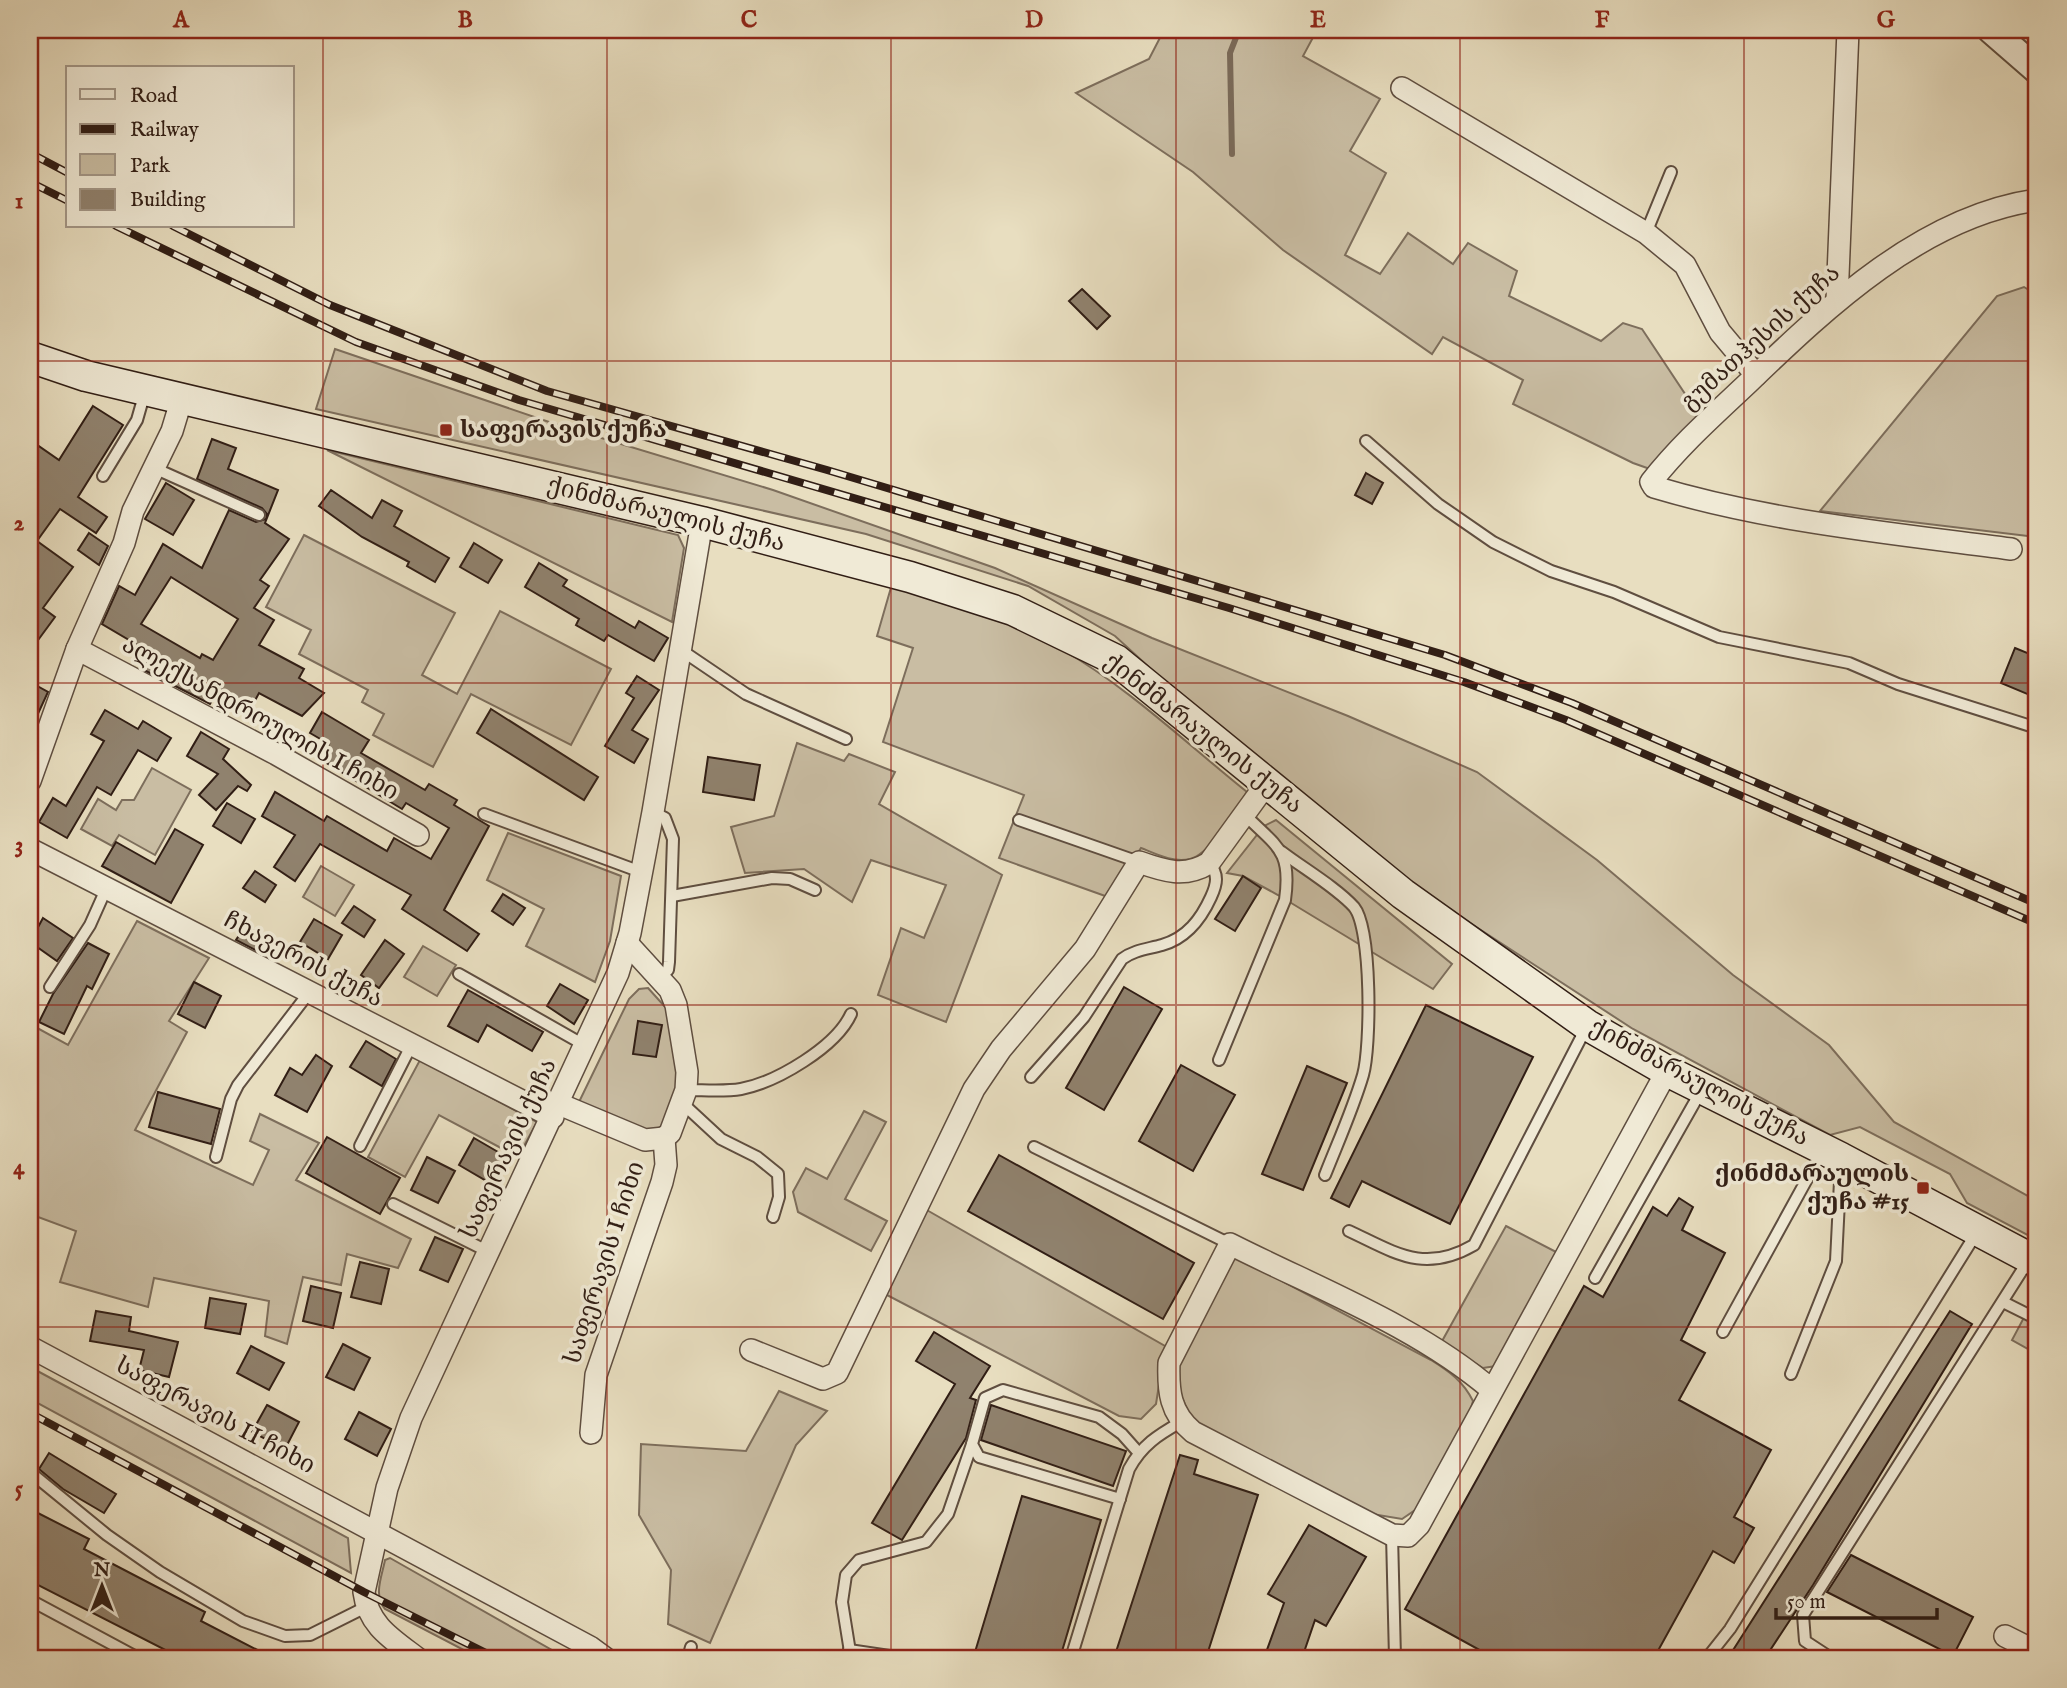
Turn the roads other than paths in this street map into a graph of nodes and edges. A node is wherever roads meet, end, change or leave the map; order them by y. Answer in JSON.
{"nodes":[{"id":1,"x":1848,"y":30,"type":"edge"},
{"id":2,"x":1992,"y":30,"type":"edge"},
{"id":3,"x":2035,"y":65,"type":"edge"},
{"id":4,"x":1402,"y":88,"type":"dead end"},
{"id":5,"x":1671,"y":172,"type":"dead end"},
{"id":6,"x":2037,"y":201,"type":"edge"},
{"id":7,"x":1646,"y":233,"type":"junction"},
{"id":8,"x":1837,"y":300,"type":"junction"},
{"id":9,"x":31,"y":362,"type":"edge"},
{"id":10,"x":1756,"y":375,"type":"junction"},
{"id":11,"x":145,"y":390,"type":"junction"},
{"id":12,"x":182,"y":398,"type":"junction"},
{"id":13,"x":1366,"y":441,"type":"dead end"},
{"id":14,"x":154,"y":468,"type":"junction"},
{"id":15,"x":103,"y":476,"type":"dead end"},
{"id":16,"x":259,"y":515,"type":"dead end"},
{"id":17,"x":702,"y":522,"type":"junction"},
{"id":18,"x":2011,"y":549,"type":"dead end"},
{"id":19,"x":77,"y":649,"type":"junction"},
{"id":20,"x":681,"y":650,"type":"junction"},
{"id":21,"x":2037,"y":728,"type":"edge"},
{"id":22,"x":846,"y":739,"type":"dead end"},
{"id":23,"x":30,"y":781,"type":"edge"},
{"id":24,"x":1267,"y":783,"type":"junction"},
{"id":25,"x":653,"y":811,"type":"junction"},
{"id":26,"x":484,"y":814,"type":"dead end"},
{"id":27,"x":1244,"y":814,"type":"junction"},
{"id":28,"x":1019,"y":820,"type":"dead end"},
{"id":29,"x":418,"y":835,"type":"dead end"},
{"id":30,"x":30,"y":849,"type":"edge"},
{"id":31,"x":1282,"y":852,"type":"junction"},
{"id":32,"x":1139,"y":862,"type":"junction"},
{"id":33,"x":1209,"y":863,"type":"junction"},
{"id":34,"x":641,"y":872,"type":"junction"},
{"id":35,"x":107,"y":887,"type":"junction"},
{"id":36,"x":815,"y":890,"type":"dead end"},
{"id":37,"x":672,"y":896,"type":"junction"},
{"id":38,"x":627,"y":943,"type":"junction"},
{"id":39,"x":459,"y":974,"type":"dead end"},
{"id":40,"x":659,"y":977,"type":"junction"},
{"id":41,"x":50,"y":987,"type":"dead end"},
{"id":42,"x":308,"y":993,"type":"junction"},
{"id":43,"x":851,"y":1014,"type":"dead end"},
{"id":44,"x":1587,"y":1025,"type":"junction"},
{"id":45,"x":411,"y":1046,"type":"junction"},
{"id":46,"x":586,"y":1046,"type":"junction"},
{"id":47,"x":1219,"y":1060,"type":"dead end"},
{"id":48,"x":1667,"y":1071,"type":"junction"},
{"id":49,"x":1031,"y":1077,"type":"dead end"},
{"id":50,"x":1702,"y":1088,"type":"junction"},
{"id":51,"x":684,"y":1096,"type":"junction"},
{"id":52,"x":556,"y":1110,"type":"junction"},
{"id":53,"x":664,"y":1139,"type":"junction"},
{"id":54,"x":360,"y":1146,"type":"dead end"},
{"id":55,"x":1034,"y":1147,"type":"dead end"},
{"id":56,"x":1832,"y":1154,"type":"junction"},
{"id":57,"x":216,"y":1157,"type":"dead end"},
{"id":58,"x":1325,"y":1175,"type":"dead end"},
{"id":59,"x":393,"y":1204,"type":"dead end"},
{"id":60,"x":773,"y":1217,"type":"dead end"},
{"id":61,"x":1349,"y":1231,"type":"dead end"},
{"id":62,"x":1978,"y":1232,"type":"junction"},
{"id":63,"x":1230,"y":1244,"type":"junction"},
{"id":64,"x":489,"y":1252,"type":"junction"},
{"id":65,"x":2033,"y":1260,"type":"edge"},
{"id":66,"x":1595,"y":1278,"type":"dead end"},
{"id":67,"x":2003,"y":1302,"type":"junction"},
{"id":68,"x":2037,"y":1319,"type":"edge"},
{"id":69,"x":1723,"y":1332,"type":"dead end"},
{"id":70,"x":30,"y":1347,"type":"edge"},
{"id":71,"x":751,"y":1350,"type":"dead end"},
{"id":72,"x":1791,"y":1374,"type":"dead end"},
{"id":73,"x":1492,"y":1391,"type":"junction"},
{"id":74,"x":1181,"y":1422,"type":"junction"},
{"id":75,"x":591,"y":1433,"type":"dead end"},
{"id":76,"x":972,"y":1444,"type":"junction"},
{"id":77,"x":1138,"y":1452,"type":"junction"},
{"id":78,"x":30,"y":1472,"type":"edge"},
{"id":79,"x":1120,"y":1499,"type":"junction"},
{"id":80,"x":377,"y":1531,"type":"junction"},
{"id":81,"x":1392,"y":1535,"type":"junction"},
{"id":82,"x":30,"y":1600,"type":"edge"},
{"id":83,"x":366,"y":1608,"type":"junction"},
{"id":84,"x":2005,"y":1636,"type":"dead end"},
{"id":85,"x":2037,"y":1653,"type":"edge"},
{"id":86,"x":850,"y":1654,"type":"edge"},
{"id":87,"x":138,"y":1658,"type":"edge"},
{"id":88,"x":417,"y":1658,"type":"edge"},
{"id":89,"x":605,"y":1658,"type":"edge"},
{"id":90,"x":903,"y":1658,"type":"edge"},
{"id":91,"x":1071,"y":1658,"type":"edge"},
{"id":92,"x":1395,"y":1658,"type":"edge"},
{"id":93,"x":1707,"y":1658,"type":"edge"},
{"id":94,"x":1831,"y":1658,"type":"edge"}],
"edges":[{"from":1,"to":8,"type":"street"},
{"from":2,"to":3,"type":"street"},
{"from":4,"to":7,"type":"street"},
{"from":5,"to":7,"type":"lane"},
{"from":6,"to":8,"type":"street","name":"გუმათჰესის ქუჩა"},
{"from":7,"to":10,"type":"street"},
{"from":8,"to":10,"type":"street","name":"გუმათჰესის ქუჩა"},
{"from":9,"to":11,"type":"main road","name":"ქინძმარაულის ქუჩა"},
{"from":10,"to":18,"type":"street","name":"გუმათჰესის ქუჩა"},
{"from":11,"to":12,"type":"main road","name":"ქინძმარაულის ქუჩა"},
{"from":11,"to":15,"type":"lane"},
{"from":12,"to":14,"type":"street"},
{"from":12,"to":17,"type":"main road","name":"ქინძმარაულის ქუჩა"},
{"from":13,"to":21,"type":"lane"},
{"from":14,"to":16,"type":"lane"},
{"from":14,"to":19,"type":"street"},
{"from":17,"to":20,"type":"street","name":"საფერავის ქუჩა"},
{"from":17,"to":24,"type":"main road","name":"ქინძმარაულის ქუჩა"},
{"from":19,"to":23,"type":"street"},
{"from":19,"to":29,"type":"street","name":"ალექსანდროულის I ჩიხი"},
{"from":20,"to":22,"type":"lane"},
{"from":20,"to":25,"type":"street","name":"საფერავის ქუჩა"},
{"from":24,"to":27,"type":"street"},
{"from":24,"to":44,"type":"main road","name":"ქინძმარაულის ქუჩა"},
{"from":25,"to":34,"type":"street","name":"საფერავის ქუჩა"},
{"from":25,"to":37,"type":"lane"},
{"from":26,"to":34,"type":"lane"},
{"from":27,"to":31,"type":"lane"},
{"from":27,"to":33,"type":"street"},
{"from":28,"to":32,"type":"lane"},
{"from":30,"to":35,"type":"street","name":"ჩხავერის ქუჩა"},
{"from":31,"to":47,"type":"lane"},
{"from":31,"to":58,"type":"lane"},
{"from":32,"to":33,"type":"street"},
{"from":32,"to":71,"type":"street"},
{"from":33,"to":49,"type":"lane"},
{"from":34,"to":38,"type":"street","name":"საფერავის ქუჩა"},
{"from":35,"to":41,"type":"lane"},
{"from":35,"to":42,"type":"street","name":"ჩხავერის ქუჩა"},
{"from":36,"to":37,"type":"lane"},
{"from":37,"to":40,"type":"lane"},
{"from":38,"to":40,"type":"street"},
{"from":38,"to":46,"type":"street","name":"საფერავის ქუჩა"},
{"from":39,"to":46,"type":"lane"},
{"from":40,"to":51,"type":"street"},
{"from":42,"to":45,"type":"street","name":"ჩხავერის ქუჩა"},
{"from":42,"to":57,"type":"lane"},
{"from":43,"to":51,"type":"lane"},
{"from":44,"to":48,"type":"main road","name":"ქინძმარაულის ქუჩა"},
{"from":44,"to":61,"type":"lane"},
{"from":45,"to":52,"type":"street","name":"ჩხავერის ქუჩა"},
{"from":45,"to":54,"type":"lane"},
{"from":46,"to":52,"type":"street","name":"საფერავის ქუჩა"},
{"from":48,"to":50,"type":"main road","name":"ქინძმარაულის ქუჩა"},
{"from":48,"to":73,"type":"street"},
{"from":50,"to":56,"type":"main road","name":"ქინძმარაულის ქუჩა"},
{"from":50,"to":66,"type":"lane"},
{"from":51,"to":53,"type":"street"},
{"from":51,"to":60,"type":"lane"},
{"from":52,"to":53,"type":"street","name":"საფერავის I ჩიხი"},
{"from":52,"to":64,"type":"street","name":"საფერავის ქუჩა"},
{"from":53,"to":75,"type":"street","name":"საფერავის I ჩიხი"},
{"from":55,"to":63,"type":"lane"},
{"from":56,"to":62,"type":"main road","name":"ქინძმარაულის ქუჩა"},
{"from":56,"to":69,"type":"lane"},
{"from":56,"to":72,"type":"lane"},
{"from":59,"to":64,"type":"lane"},
{"from":62,"to":65,"type":"main road","name":"ქინძმარაულის ქუჩა"},
{"from":62,"to":93,"type":"lane"},
{"from":63,"to":73,"type":"street"},
{"from":63,"to":74,"type":"street"},
{"from":64,"to":80,"type":"street","name":"საფერავის ქუჩა"},
{"from":65,"to":67,"type":"lane"},
{"from":67,"to":68,"type":"lane"},
{"from":67,"to":94,"type":"lane"},
{"from":70,"to":80,"type":"street","name":"საფერავის II ჩიხი"},
{"from":73,"to":81,"type":"street"},
{"from":74,"to":77,"type":"lane"},
{"from":74,"to":81,"type":"street"},
{"from":76,"to":77,"type":"lane"},
{"from":76,"to":79,"type":"lane"},
{"from":76,"to":86,"type":"lane"},
{"from":77,"to":79,"type":"lane"},
{"from":78,"to":83,"type":"lane"},
{"from":79,"to":91,"type":"lane"},
{"from":80,"to":83,"type":"street","name":"საფერავის ქუჩა"},
{"from":80,"to":89,"type":"street"},
{"from":81,"to":92,"type":"lane"},
{"from":82,"to":87,"type":"lane"},
{"from":83,"to":88,"type":"street"},
{"from":84,"to":85,"type":"street"},
{"from":86,"to":90,"type":"lane"}]}
